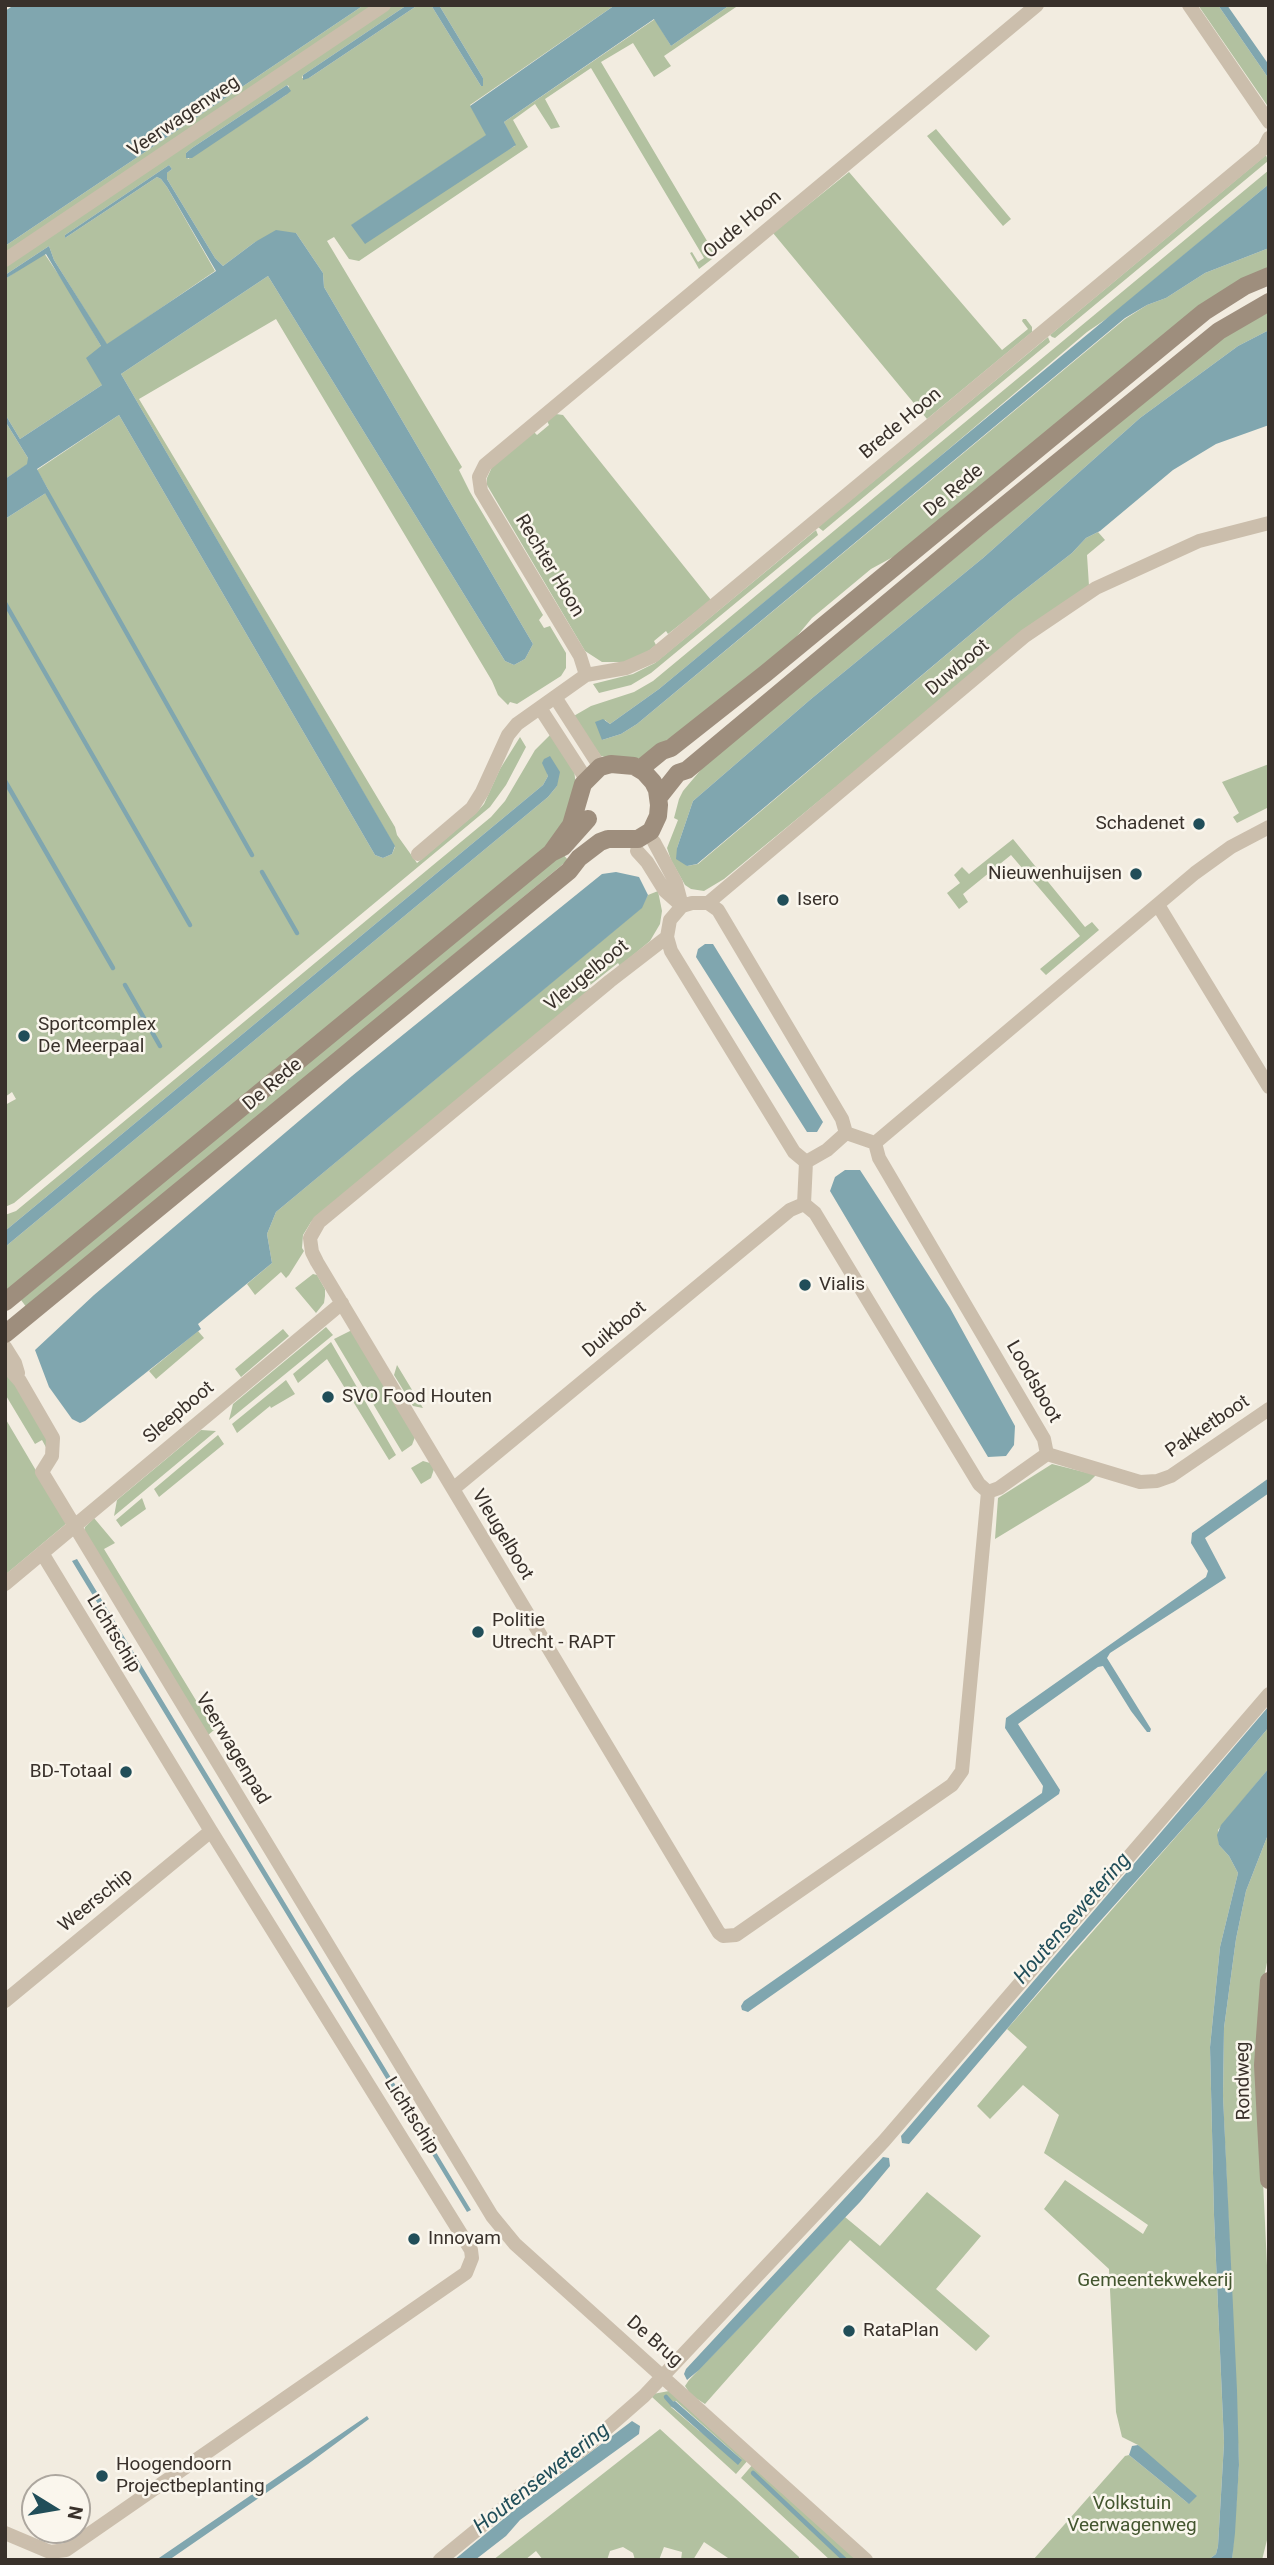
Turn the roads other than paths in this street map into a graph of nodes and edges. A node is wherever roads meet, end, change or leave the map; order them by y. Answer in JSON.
{"nodes":[{"id":1,"x":384,"y":5,"type":"edge"},
{"id":2,"x":1037,"y":5,"type":"edge"},
{"id":3,"x":1189,"y":5,"type":"edge"},
{"id":4,"x":1269,"y":122,"type":"edge"},
{"id":5,"x":1269,"y":138,"type":"edge"},
{"id":6,"x":5,"y":260,"type":"edge"},
{"id":7,"x":1269,"y":276,"type":"edge"},
{"id":8,"x":1269,"y":302,"type":"edge"},
{"id":9,"x":478,"y":477,"type":"joint"},
{"id":10,"x":1269,"y":523,"type":"edge"},
{"id":11,"x":586,"y":675,"type":"junction"},
{"id":12,"x":555,"y":697,"type":"junction"},
{"id":13,"x":540,"y":708,"type":"junction"},
{"id":14,"x":643,"y":772,"type":"junction"},
{"id":15,"x":592,"y":779,"type":"junction"},
{"id":16,"x":664,"y":799,"type":"junction"},
{"id":17,"x":581,"y":818,"type":"junction"},
{"id":18,"x":1269,"y":827,"type":"edge"},
{"id":19,"x":652,"y":837,"type":"junction"},
{"id":20,"x":604,"y":845,"type":"junction"},
{"id":21,"x":637,"y":851,"type":"junction"},
{"id":22,"x":418,"y":853,"type":"dead end"},
{"id":23,"x":708,"y":903,"type":"junction"},
{"id":24,"x":1158,"y":905,"type":"junction"},
{"id":25,"x":682,"y":906,"type":"junction"},
{"id":26,"x":667,"y":937,"type":"junction"},
{"id":27,"x":1269,"y":1087,"type":"edge"},
{"id":28,"x":846,"y":1133,"type":"junction"},
{"id":29,"x":875,"y":1143,"type":"junction"},
{"id":30,"x":806,"y":1162,"type":"junction"},
{"id":31,"x":804,"y":1203,"type":"junction"},
{"id":32,"x":5,"y":1302,"type":"edge"},
{"id":33,"x":342,"y":1303,"type":"junction"},
{"id":34,"x":5,"y":1334,"type":"edge"},
{"id":35,"x":5,"y":1347,"type":"edge"},
{"id":36,"x":5,"y":1364,"type":"edge"},
{"id":37,"x":20,"y":1381,"type":"junction"},
{"id":38,"x":1269,"y":1409,"type":"edge"},
{"id":39,"x":1047,"y":1454,"type":"junction"},
{"id":40,"x":453,"y":1489,"type":"junction"},
{"id":41,"x":988,"y":1492,"type":"junction"},
{"id":42,"x":75,"y":1526,"type":"junction"},
{"id":43,"x":42,"y":1553,"type":"junction"},
{"id":44,"x":5,"y":1584,"type":"edge"},
{"id":45,"x":1269,"y":1694,"type":"edge"},
{"id":46,"x":211,"y":1831,"type":"junction"},
{"id":47,"x":1269,"y":1981,"type":"edge"},
{"id":48,"x":5,"y":2001,"type":"edge"},
{"id":49,"x":441,"y":2133,"type":"joint"},
{"id":50,"x":1269,"y":2180,"type":"edge"},
{"id":51,"x":663,"y":2376,"type":"junction"},
{"id":52,"x":5,"y":2533,"type":"edge"},
{"id":53,"x":440,"y":2560,"type":"edge"},
{"id":54,"x":866,"y":2560,"type":"edge"}],
"edges":[{"from":1,"to":6,"type":"street","name":"Veerwagenweg"},
{"from":2,"to":9,"type":"street","name":"Oude Hoon"},
{"from":3,"to":4,"type":"street"},
{"from":5,"to":11,"type":"street","name":"Brede Hoon"},
{"from":7,"to":14,"type":"main road","name":"De Rede"},
{"from":8,"to":16,"type":"main road"},
{"from":9,"to":11,"type":"street","name":"Rechter Hoon"},
{"from":10,"to":23,"type":"street","name":"Duwboot"},
{"from":11,"to":12,"type":"street","name":"Brede Hoon"},
{"from":12,"to":13,"type":"street","name":"Brede Hoon"},
{"from":12,"to":15,"type":"street"},
{"from":13,"to":15,"type":"street"},
{"from":13,"to":22,"type":"street","name":"Brede Hoon"},
{"from":14,"to":15,"type":"main road"},
{"from":14,"to":15,"type":"main road"},
{"from":14,"to":16,"type":"main road"},
{"from":15,"to":17,"type":"main road"},
{"from":16,"to":19,"type":"main road"},
{"from":17,"to":20,"type":"main road"},
{"from":17,"to":32,"type":"main road","name":"De Rede"},
{"from":18,"to":24,"type":"street"},
{"from":19,"to":20,"type":"main road"},
{"from":19,"to":21,"type":"main road"},
{"from":19,"to":25,"type":"street"},
{"from":20,"to":21,"type":"main road"},
{"from":20,"to":34,"type":"main road","name":"De Rede"},
{"from":21,"to":25,"type":"street"},
{"from":23,"to":25,"type":"street"},
{"from":23,"to":28,"type":"street"},
{"from":24,"to":27,"type":"street"},
{"from":24,"to":29,"type":"street"},
{"from":25,"to":26,"type":"street"},
{"from":26,"to":30,"type":"street"},
{"from":26,"to":33,"type":"street","name":"Vleugelboot"},
{"from":28,"to":29,"type":"street"},
{"from":28,"to":30,"type":"street"},
{"from":29,"to":39,"type":"street","name":"Loodsboot"},
{"from":30,"to":31,"type":"street"},
{"from":31,"to":40,"type":"street","name":"Duikboot"},
{"from":31,"to":41,"type":"street"},
{"from":33,"to":40,"type":"street","name":"Vleugelboot"},
{"from":33,"to":42,"type":"street","name":"Sleepboot"},
{"from":35,"to":37,"type":"street","name":"Veerwagenpad"},
{"from":36,"to":37,"type":"street","name":"Veerwagenpad"},
{"from":37,"to":42,"type":"street","name":"Veerwagenpad"},
{"from":38,"to":39,"type":"street","name":"Pakketboot"},
{"from":39,"to":41,"type":"street","name":"Loodsboot"},
{"from":40,"to":41,"type":"street","name":"Vleugelboot"},
{"from":42,"to":43,"type":"street","name":"Sleepboot"},
{"from":42,"to":49,"type":"street","name":"Veerwagenpad"},
{"from":43,"to":44,"type":"street"},
{"from":43,"to":46,"type":"street","name":"Lichtschip"},
{"from":45,"to":51,"type":"street"},
{"from":46,"to":48,"type":"street","name":"Weerschip"},
{"from":46,"to":52,"type":"street","name":"Lichtschip"},
{"from":47,"to":50,"type":"main road","name":"Rondweg"},
{"from":49,"to":51,"type":"street","name":"De Brug"},
{"from":51,"to":53,"type":"street"},
{"from":51,"to":54,"type":"street","name":"De Brug"}]}
